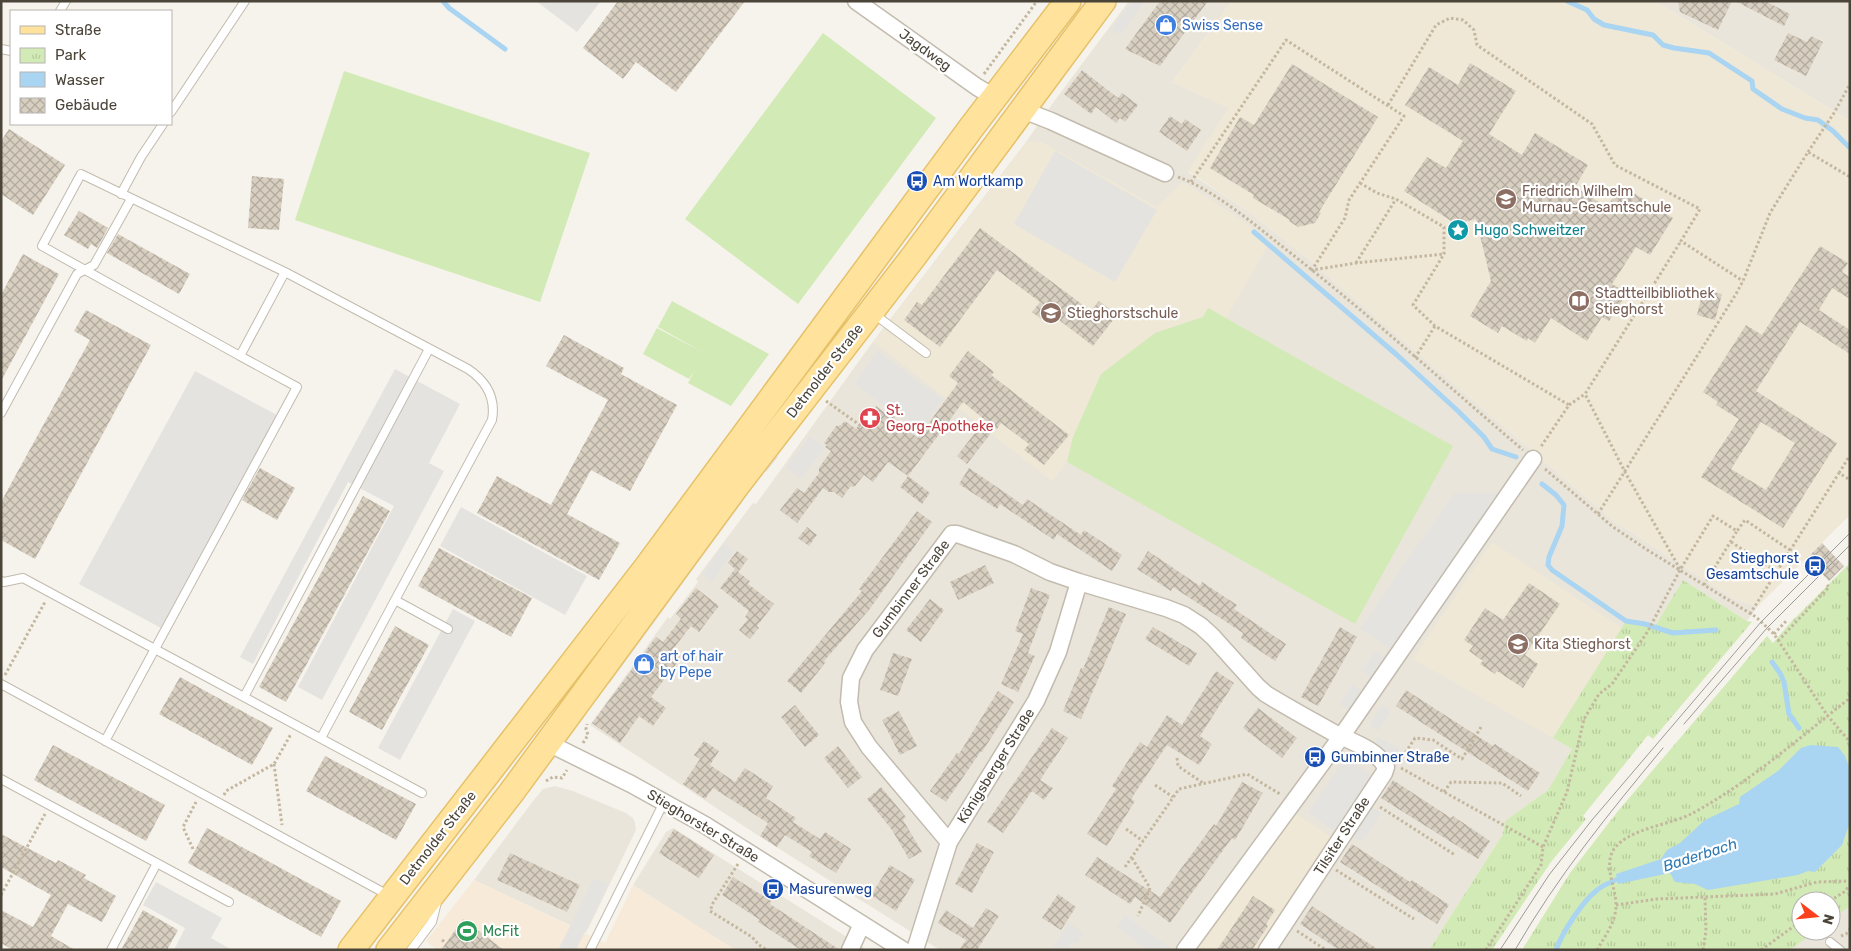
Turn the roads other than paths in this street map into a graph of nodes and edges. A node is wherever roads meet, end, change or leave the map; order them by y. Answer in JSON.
{"nodes":[{"id":1,"x":245,"y":1,"type":"edge"},
{"id":2,"x":856,"y":1,"type":"edge"},
{"id":3,"x":1068,"y":1,"type":"edge"},
{"id":4,"x":1103,"y":1,"type":"edge"},
{"id":5,"x":994,"y":97,"type":"junction"},
{"id":6,"x":172,"y":110,"type":"edge"},
{"id":7,"x":1023,"y":110,"type":"junction"},
{"id":8,"x":162,"y":125,"type":"edge"},
{"id":9,"x":1165,"y":174,"type":"road end"},
{"id":10,"x":121,"y":194,"type":"junction"},
{"id":11,"x":132,"y":198,"type":"junction"},
{"id":12,"x":84,"y":269,"type":"junction"},
{"id":13,"x":285,"y":272,"type":"junction"},
{"id":14,"x":871,"y":312,"type":"junction"},
{"id":15,"x":428,"y":349,"type":"junction"},
{"id":16,"x":926,"y":354,"type":"dead end"},
{"id":17,"x":240,"y":356,"type":"junction"},
{"id":18,"x":1,"y":413,"type":"edge"},
{"id":19,"x":1533,"y":459,"type":"road end"},
{"id":20,"x":1,"y":581,"type":"edge"},
{"id":21,"x":1079,"y":582,"type":"junction"},
{"id":22,"x":395,"y":600,"type":"junction"},
{"id":23,"x":448,"y":629,"type":"dead end"},
{"id":24,"x":154,"y":649,"type":"junction"},
{"id":25,"x":1,"y":682,"type":"edge"},
{"id":26,"x":244,"y":697,"type":"junction"},
{"id":27,"x":525,"y":726,"type":"junction"},
{"id":28,"x":1341,"y":737,"type":"junction"},
{"id":29,"x":321,"y":738,"type":"junction"},
{"id":30,"x":106,"y":741,"type":"junction"},
{"id":31,"x":548,"y":743,"type":"junction"},
{"id":32,"x":1,"y":778,"type":"edge"},
{"id":33,"x":422,"y":793,"type":"dead end"},
{"id":34,"x":664,"y":802,"type":"junction"},
{"id":35,"x":949,"y":842,"type":"junction"},
{"id":36,"x":158,"y":863,"type":"junction"},
{"id":37,"x":442,"y":881,"type":"junction"},
{"id":38,"x":392,"y":897,"type":"junction"},
{"id":39,"x":229,"y":902,"type":"dead end"},
{"id":40,"x":416,"y":915,"type":"junction"},
{"id":41,"x":862,"y":924,"type":"junction"},
{"id":42,"x":1830,"y":942,"type":"dead end"},
{"id":43,"x":111,"y":950,"type":"edge"},
{"id":44,"x":351,"y":950,"type":"edge"},
{"id":45,"x":389,"y":950,"type":"edge"},
{"id":46,"x":411,"y":950,"type":"edge"},
{"id":47,"x":590,"y":950,"type":"edge"},
{"id":48,"x":850,"y":950,"type":"edge"},
{"id":49,"x":903,"y":950,"type":"edge"},
{"id":50,"x":916,"y":950,"type":"edge"},
{"id":51,"x":1185,"y":950,"type":"edge"},
{"id":52,"x":1267,"y":950,"type":"edge"},
{"id":53,"x":1840,"y":950,"type":"edge"}],
"edges":[{"from":1,"to":6,"type":"lane"},
{"from":2,"to":5,"type":"street","name":"Jagdweg"},
{"from":3,"to":5,"type":"main road","name":"Detmolder Straße"},
{"from":4,"to":7,"type":"main road","name":"Detmolder Straße"},
{"from":5,"to":7,"type":"main road"},
{"from":5,"to":27,"type":"main road","name":"Detmolder Straße"},
{"from":7,"to":9,"type":"street"},
{"from":7,"to":14,"type":"main road","name":"Detmolder Straße"},
{"from":8,"to":10,"type":"lane"},
{"from":10,"to":11,"type":"lane"},
{"from":10,"to":12,"type":"lane"},
{"from":11,"to":12,"type":"lane"},
{"from":11,"to":13,"type":"lane"},
{"from":12,"to":17,"type":"lane"},
{"from":12,"to":18,"type":"lane"},
{"from":13,"to":15,"type":"lane"},
{"from":13,"to":17,"type":"lane"},
{"from":14,"to":16,"type":"lane"},
{"from":14,"to":31,"type":"main road","name":"Detmolder Straße"},
{"from":15,"to":22,"type":"lane"},
{"from":15,"to":26,"type":"lane"},
{"from":17,"to":24,"type":"lane"},
{"from":19,"to":28,"type":"street"},
{"from":20,"to":24,"type":"lane"},
{"from":21,"to":28,"type":"street","name":"Gumbinner Straße"},
{"from":21,"to":35,"type":"street","name":"Königsberger Straße"},
{"from":21,"to":35,"type":"street","name":"Gumbinner Straße"},
{"from":22,"to":23,"type":"lane"},
{"from":22,"to":29,"type":"lane"},
{"from":24,"to":26,"type":"lane"},
{"from":24,"to":30,"type":"lane"},
{"from":25,"to":30,"type":"lane"},
{"from":26,"to":29,"type":"lane"},
{"from":27,"to":31,"type":"main road"},
{"from":27,"to":38,"type":"main road","name":"Detmolder Straße"},
{"from":28,"to":51,"type":"street"},
{"from":28,"to":52,"type":"street","name":"Tilsiter Straße"},
{"from":29,"to":33,"type":"lane"},
{"from":30,"to":38,"type":"lane"},
{"from":31,"to":34,"type":"street","name":"Stieghorster Straße"},
{"from":31,"to":37,"type":"main road","name":"Detmolder Straße"},
{"from":32,"to":36,"type":"lane"},
{"from":34,"to":41,"type":"street","name":"Stieghorster Straße"},
{"from":34,"to":47,"type":"lane"},
{"from":35,"to":50,"type":"street","name":"Königsberger Straße"},
{"from":36,"to":39,"type":"lane"},
{"from":36,"to":43,"type":"lane"},
{"from":37,"to":40,"type":"main road","name":"Detmolder Straße"},
{"from":37,"to":46,"type":"lane"},
{"from":38,"to":40,"type":"main road"},
{"from":38,"to":44,"type":"main road","name":"Detmolder Straße"},
{"from":40,"to":45,"type":"main road","name":"Detmolder Straße"},
{"from":41,"to":48,"type":"street"},
{"from":41,"to":49,"type":"street","name":"Stieghorster Straße"},
{"from":42,"to":53,"type":"lane"}]}
